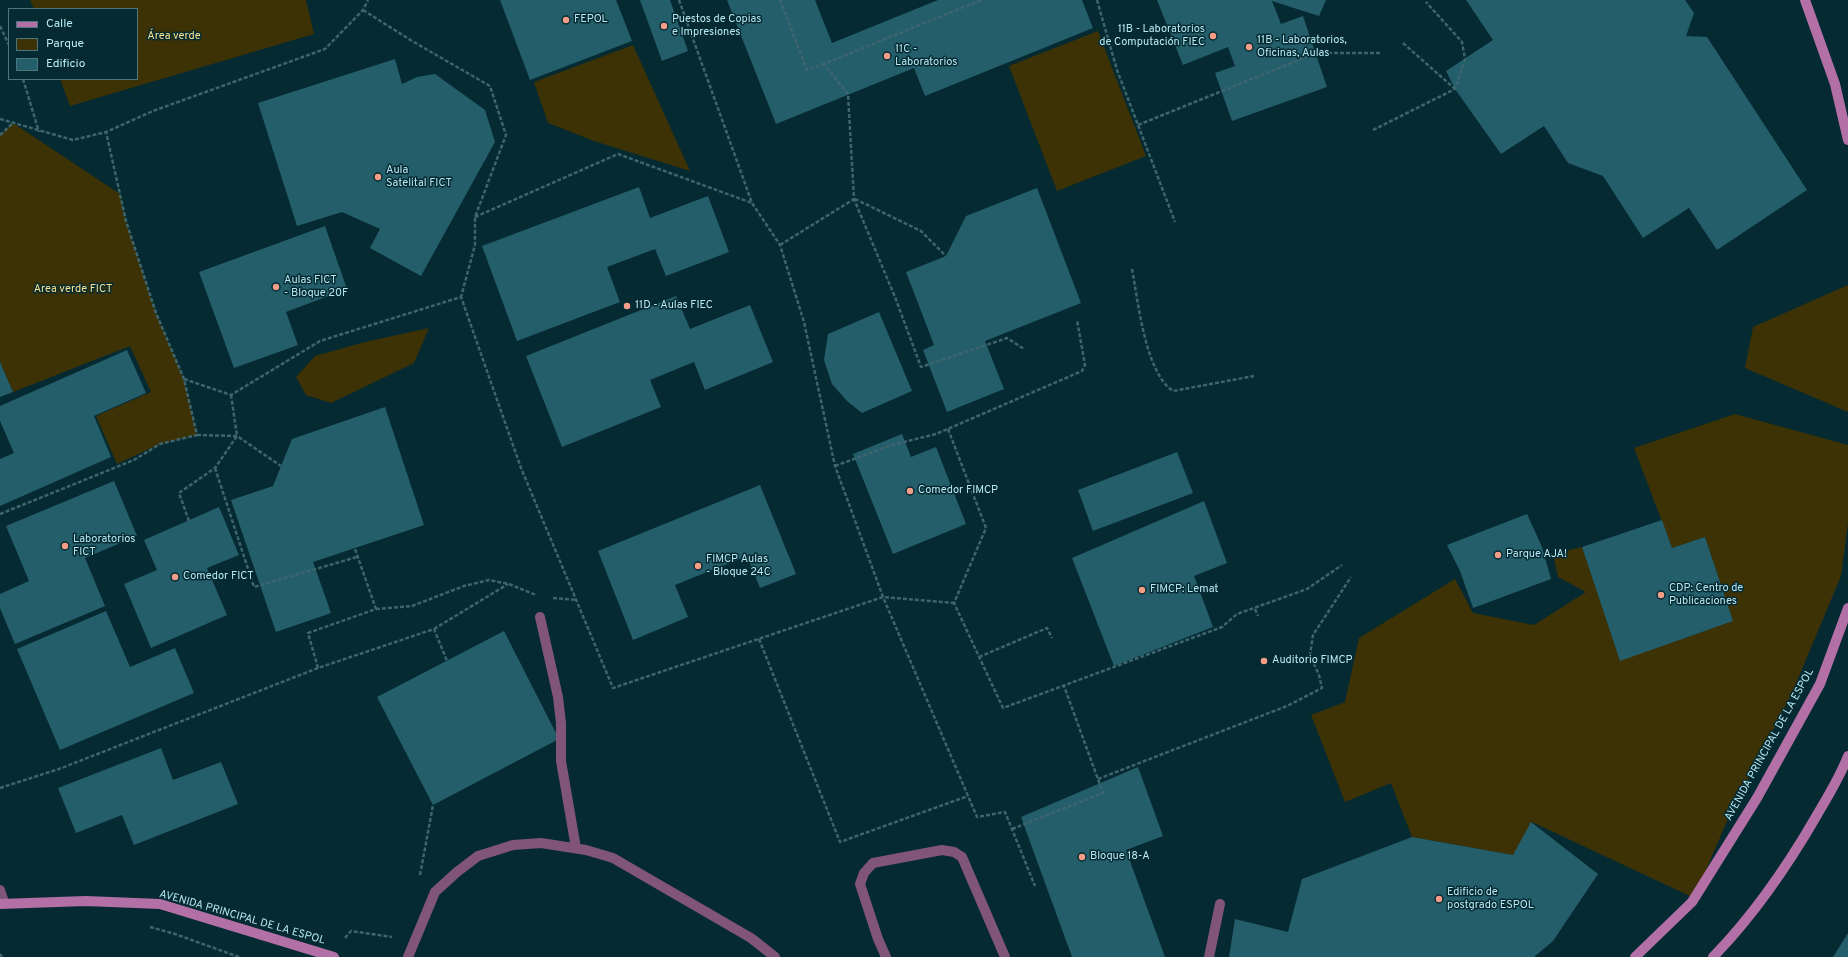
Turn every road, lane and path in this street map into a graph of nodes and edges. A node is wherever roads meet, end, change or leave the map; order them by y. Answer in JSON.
{"nodes":[{"id":1,"x":368,"y":0,"type":"edge"},
{"id":2,"x":679,"y":0,"type":"edge"},
{"id":3,"x":780,"y":0,"type":"edge"},
{"id":4,"x":981,"y":0,"type":"edge"},
{"id":5,"x":1097,"y":0,"type":"edge"},
{"id":6,"x":1805,"y":0,"type":"edge"},
{"id":7,"x":1426,"y":2,"type":"dead end"},
{"id":8,"x":363,"y":10,"type":"junction"},
{"id":9,"x":0,"y":26,"type":"edge"},
{"id":10,"x":8,"y":43,"type":"edge"},
{"id":11,"x":1402,"y":43,"type":"dead end"},
{"id":12,"x":1382,"y":53,"type":"dead end"},
{"id":13,"x":824,"y":64,"type":"junction"},
{"id":14,"x":23,"y":80,"type":"edge"},
{"id":15,"x":1455,"y":89,"type":"junction"},
{"id":16,"x":0,"y":119,"type":"edge"},
{"id":17,"x":13,"y":123,"type":"junction"},
{"id":18,"x":1138,"y":125,"type":"junction"},
{"id":19,"x":1373,"y":130,"type":"dead end"},
{"id":20,"x":39,"y":132,"type":"junction"},
{"id":21,"x":106,"y":132,"type":"junction"},
{"id":22,"x":0,"y":135,"type":"edge"},
{"id":23,"x":1848,"y":140,"type":"edge"},
{"id":24,"x":854,"y":199,"type":"junction"},
{"id":25,"x":752,"y":203,"type":"junction"},
{"id":26,"x":475,"y":217,"type":"junction"},
{"id":27,"x":1175,"y":222,"type":"dead end"},
{"id":28,"x":780,"y":245,"type":"junction"},
{"id":29,"x":946,"y":256,"type":"dead end"},
{"id":30,"x":1132,"y":269,"type":"dead end"},
{"id":31,"x":461,"y":297,"type":"junction"},
{"id":32,"x":1077,"y":320,"type":"dead end"},
{"id":33,"x":1024,"y":349,"type":"dead end"},
{"id":34,"x":1254,"y":376,"type":"dead end"},
{"id":35,"x":184,"y":379,"type":"junction"},
{"id":36,"x":231,"y":395,"type":"junction"},
{"id":37,"x":948,"y":429,"type":"junction"},
{"id":38,"x":197,"y":435,"type":"junction"},
{"id":39,"x":237,"y":436,"type":"junction"},
{"id":40,"x":281,"y":466,"type":"dead end"},
{"id":41,"x":835,"y":466,"type":"junction"},
{"id":42,"x":215,"y":468,"type":"junction"},
{"id":43,"x":0,"y":514,"type":"edge"},
{"id":44,"x":188,"y":521,"type":"dead end"},
{"id":45,"x":355,"y":549,"type":"dead end"},
{"id":46,"x":357,"y":557,"type":"junction"},
{"id":47,"x":1342,"y":565,"type":"dead end"},
{"id":48,"x":1351,"y":578,"type":"dead end"},
{"id":49,"x":883,"y":597,"type":"junction"},
{"id":50,"x":954,"y":603,"type":"junction"},
{"id":51,"x":1848,"y":608,"type":"edge"},
{"id":52,"x":376,"y":609,"type":"junction"},
{"id":53,"x":1255,"y":609,"type":"junction"},
{"id":54,"x":1258,"y":616,"type":"dead end"},
{"id":55,"x":540,"y":617,"type":"dead end"},
{"id":56,"x":434,"y":629,"type":"junction"},
{"id":57,"x":1052,"y":638,"type":"dead end"},
{"id":58,"x":759,"y":639,"type":"junction"},
{"id":59,"x":979,"y":657,"type":"junction"},
{"id":60,"x":447,"y":661,"type":"dead end"},
{"id":61,"x":318,"y":668,"type":"junction"},
{"id":62,"x":1064,"y":686,"type":"junction"},
{"id":63,"x":1848,"y":756,"type":"edge"},
{"id":64,"x":1098,"y":779,"type":"junction"},
{"id":65,"x":0,"y":788,"type":"edge"},
{"id":66,"x":968,"y":796,"type":"junction"},
{"id":67,"x":1012,"y":830,"type":"junction"},
{"id":68,"x":576,"y":848,"type":"junction"},
{"id":69,"x":1035,"y":886,"type":"dead end"},
{"id":70,"x":0,"y":890,"type":"edge"},
{"id":71,"x":2,"y":903,"type":"edge"},
{"id":72,"x":1220,"y":904,"type":"dead end"},
{"id":73,"x":145,"y":926,"type":"dead end"},
{"id":74,"x":394,"y":937,"type":"dead end"},
{"id":75,"x":0,"y":954,"type":"edge"},
{"id":76,"x":331,"y":956,"type":"edge"},
{"id":77,"x":2,"y":957,"type":"edge"},
{"id":78,"x":239,"y":957,"type":"edge"},
{"id":79,"x":408,"y":957,"type":"edge"},
{"id":80,"x":775,"y":957,"type":"edge"},
{"id":81,"x":886,"y":957,"type":"edge"},
{"id":82,"x":1005,"y":957,"type":"edge"},
{"id":83,"x":1209,"y":957,"type":"edge"},
{"id":84,"x":1635,"y":957,"type":"edge"},
{"id":85,"x":1713,"y":957,"type":"edge"}],
"edges":[{"from":1,"to":8,"type":"path"},
{"from":2,"to":25,"type":"path"},
{"from":3,"to":13,"type":"path"},
{"from":4,"to":13,"type":"path"},
{"from":5,"to":18,"type":"path"},
{"from":6,"to":23,"type":"street"},
{"from":7,"to":15,"type":"path"},
{"from":8,"to":21,"type":"path"},
{"from":8,"to":26,"type":"path"},
{"from":9,"to":10,"type":"path"},
{"from":11,"to":15,"type":"path"},
{"from":12,"to":18,"type":"path"},
{"from":13,"to":24,"type":"path"},
{"from":14,"to":20,"type":"path"},
{"from":15,"to":19,"type":"path"},
{"from":16,"to":17,"type":"path"},
{"from":17,"to":20,"type":"path"},
{"from":17,"to":22,"type":"path"},
{"from":18,"to":27,"type":"path"},
{"from":20,"to":21,"type":"path"},
{"from":21,"to":35,"type":"path"},
{"from":24,"to":28,"type":"path"},
{"from":24,"to":29,"type":"path"},
{"from":24,"to":33,"type":"path"},
{"from":25,"to":26,"type":"path"},
{"from":25,"to":28,"type":"path"},
{"from":26,"to":31,"type":"path"},
{"from":28,"to":41,"type":"path"},
{"from":30,"to":34,"type":"path"},
{"from":31,"to":36,"type":"path"},
{"from":31,"to":58,"type":"path"},
{"from":32,"to":37,"type":"path"},
{"from":35,"to":36,"type":"path"},
{"from":35,"to":38,"type":"path"},
{"from":36,"to":39,"type":"path"},
{"from":37,"to":41,"type":"path"},
{"from":37,"to":50,"type":"path"},
{"from":38,"to":39,"type":"path"},
{"from":38,"to":43,"type":"path"},
{"from":39,"to":40,"type":"path"},
{"from":39,"to":42,"type":"path"},
{"from":41,"to":49,"type":"path"},
{"from":42,"to":44,"type":"path"},
{"from":42,"to":46,"type":"path"},
{"from":45,"to":46,"type":"path"},
{"from":46,"to":52,"type":"path"},
{"from":47,"to":53,"type":"path"},
{"from":48,"to":64,"type":"path"},
{"from":49,"to":50,"type":"path"},
{"from":49,"to":58,"type":"path"},
{"from":49,"to":66,"type":"path"},
{"from":50,"to":59,"type":"path"},
{"from":51,"to":84,"type":"street","name":"AVENIDA PRINCIPAL DE LA ESPOL"},
{"from":52,"to":56,"type":"path"},
{"from":52,"to":61,"type":"path"},
{"from":53,"to":54,"type":"path"},
{"from":53,"to":62,"type":"path"},
{"from":55,"to":68,"type":"lane"},
{"from":56,"to":60,"type":"path"},
{"from":56,"to":61,"type":"path"},
{"from":57,"to":59,"type":"path"},
{"from":58,"to":66,"type":"path"},
{"from":59,"to":62,"type":"path"},
{"from":61,"to":65,"type":"path"},
{"from":62,"to":64,"type":"path"},
{"from":63,"to":85,"type":"street"},
{"from":64,"to":67,"type":"path"},
{"from":66,"to":67,"type":"path"},
{"from":67,"to":69,"type":"path"},
{"from":68,"to":79,"type":"lane"},
{"from":68,"to":80,"type":"lane"},
{"from":70,"to":71,"type":"lane"},
{"from":71,"to":76,"type":"street","name":"AVENIDA PRINCIPAL DE LA ESPOL"},
{"from":72,"to":83,"type":"lane"},
{"from":73,"to":78,"type":"path"},
{"from":74,"to":76,"type":"path"},
{"from":75,"to":77,"type":"path"},
{"from":81,"to":82,"type":"lane"}]}
